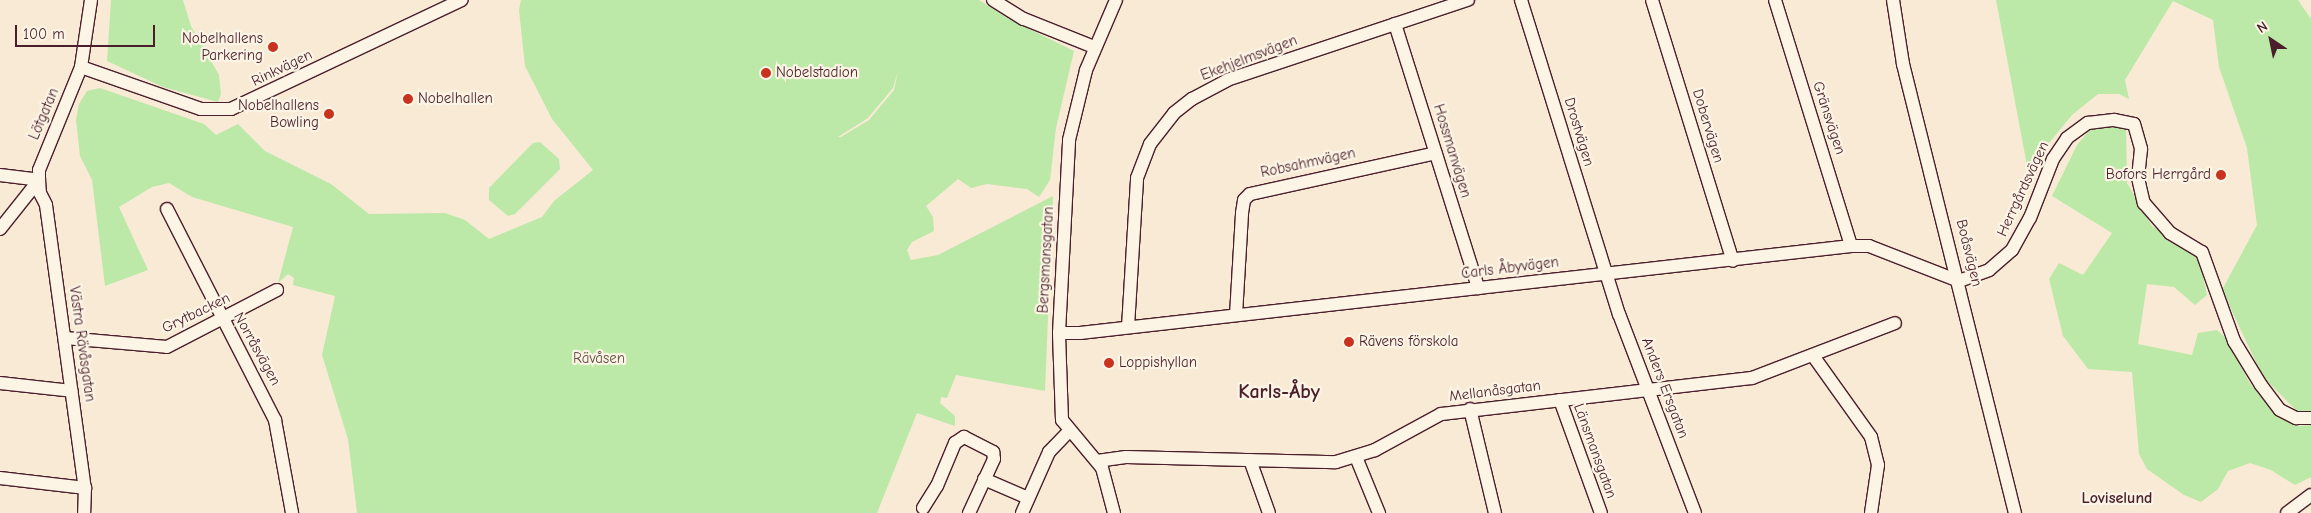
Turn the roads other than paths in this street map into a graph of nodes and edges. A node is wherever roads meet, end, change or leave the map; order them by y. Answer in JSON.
{"nodes":[{"id":1,"x":91,"y":0,"type":"edge"},
{"id":2,"x":462,"y":0,"type":"edge"},
{"id":3,"x":993,"y":0,"type":"edge"},
{"id":4,"x":1116,"y":0,"type":"edge"},
{"id":5,"x":1468,"y":0,"type":"edge"},
{"id":6,"x":1521,"y":0,"type":"edge"},
{"id":7,"x":1652,"y":0,"type":"edge"},
{"id":8,"x":1775,"y":0,"type":"edge"},
{"id":9,"x":1893,"y":0,"type":"edge"},
{"id":10,"x":1395,"y":24,"type":"junction"},
{"id":11,"x":1094,"y":47,"type":"junction"},
{"id":12,"x":81,"y":67,"type":"junction"},
{"id":13,"x":1436,"y":153,"type":"junction"},
{"id":14,"x":0,"y":175,"type":"edge"},
{"id":15,"x":39,"y":180,"type":"junction"},
{"id":16,"x":167,"y":209,"type":"dead end"},
{"id":17,"x":0,"y":229,"type":"edge"},
{"id":18,"x":1851,"y":246,"type":"junction"},
{"id":19,"x":1733,"y":261,"type":"junction"},
{"id":20,"x":1606,"y":273,"type":"junction"},
{"id":21,"x":1959,"y":281,"type":"junction"},
{"id":22,"x":1478,"y":288,"type":"junction"},
{"id":23,"x":277,"y":290,"type":"dead end"},
{"id":24,"x":1236,"y":315,"type":"junction"},
{"id":25,"x":222,"y":319,"type":"junction"},
{"id":26,"x":1896,"y":323,"type":"dead end"},
{"id":27,"x":1128,"y":327,"type":"junction"},
{"id":28,"x":1059,"y":333,"type":"junction"},
{"id":29,"x":65,"y":338,"type":"junction"},
{"id":30,"x":1814,"y":357,"type":"junction"},
{"id":31,"x":0,"y":383,"type":"edge"},
{"id":32,"x":72,"y":390,"type":"junction"},
{"id":33,"x":1649,"y":390,"type":"junction"},
{"id":34,"x":1560,"y":400,"type":"junction"},
{"id":35,"x":1470,"y":409,"type":"junction"},
{"id":36,"x":2311,"y":418,"type":"edge"},
{"id":37,"x":1070,"y":430,"type":"junction"},
{"id":38,"x":1356,"y":457,"type":"junction"},
{"id":39,"x":1250,"y":460,"type":"junction"},
{"id":40,"x":1098,"y":461,"type":"junction"},
{"id":41,"x":0,"y":478,"type":"edge"},
{"id":42,"x":984,"y":480,"type":"junction"},
{"id":43,"x":85,"y":488,"type":"junction"},
{"id":44,"x":2311,"y":495,"type":"edge"},
{"id":45,"x":1028,"y":498,"type":"junction"},
{"id":46,"x":922,"y":508,"type":"dead end"},
{"id":47,"x":84,"y":513,"type":"edge"},
{"id":48,"x":292,"y":513,"type":"edge"},
{"id":49,"x":969,"y":513,"type":"edge"},
{"id":50,"x":1022,"y":513,"type":"edge"},
{"id":51,"x":1114,"y":513,"type":"edge"},
{"id":52,"x":1269,"y":513,"type":"edge"},
{"id":53,"x":1379,"y":513,"type":"edge"},
{"id":54,"x":1495,"y":513,"type":"edge"},
{"id":55,"x":1601,"y":513,"type":"edge"},
{"id":56,"x":1696,"y":513,"type":"edge"},
{"id":57,"x":1871,"y":513,"type":"edge"},
{"id":58,"x":2015,"y":513,"type":"edge"},
{"id":59,"x":2287,"y":513,"type":"edge"}],
"edges":[{"from":1,"to":12,"type":"street","name":"Lötgatan"},
{"from":2,"to":12,"type":"street","name":"Rinkvägen"},
{"from":3,"to":11,"type":"street"},
{"from":4,"to":11,"type":"street","name":"Bergsmansgatan"},
{"from":5,"to":10,"type":"street","name":"Ekehjelmsvägen"},
{"from":6,"to":20,"type":"street","name":"Drostvägen"},
{"from":7,"to":19,"type":"street","name":"Dobervägen"},
{"from":8,"to":18,"type":"street","name":"Gränsvägen"},
{"from":9,"to":21,"type":"street","name":"Boåsvägen"},
{"from":10,"to":13,"type":"street","name":"Hossmanvägen"},
{"from":10,"to":27,"type":"street","name":"Ekehjelmsvägen"},
{"from":11,"to":28,"type":"street","name":"Bergsmansgatan"},
{"from":12,"to":15,"type":"street","name":"Lötgatan"},
{"from":13,"to":22,"type":"street","name":"Hossmanvägen"},
{"from":13,"to":24,"type":"street","name":"Robsahmvägen"},
{"from":14,"to":15,"type":"street"},
{"from":15,"to":17,"type":"street","name":"Lötgatan"},
{"from":15,"to":29,"type":"street","name":"Västra Rävåsgatan"},
{"from":16,"to":25,"type":"street","name":"Norråsvägen"},
{"from":18,"to":19,"type":"street","name":"Carls Åbyvägen"},
{"from":18,"to":21,"type":"street","name":"Carls Åbyvägen"},
{"from":19,"to":20,"type":"street","name":"Carls Åbyvägen"},
{"from":20,"to":22,"type":"street","name":"Carls Åbyvägen"},
{"from":20,"to":33,"type":"street","name":"Anders Ersgatan"},
{"from":21,"to":36,"type":"street","name":"Herrgårdsvägen"},
{"from":21,"to":58,"type":"street","name":"Boåsvägen"},
{"from":22,"to":24,"type":"street","name":"Carls Åbyvägen"},
{"from":23,"to":25,"type":"street","name":"Grytbacken"},
{"from":24,"to":27,"type":"street","name":"Carls Åbyvägen"},
{"from":25,"to":29,"type":"street","name":"Grytbacken"},
{"from":25,"to":48,"type":"street","name":"Norråsvägen"},
{"from":26,"to":30,"type":"street","name":"Mellanåsgatan"},
{"from":27,"to":28,"type":"street","name":"Carls Åbyvägen"},
{"from":28,"to":37,"type":"street","name":"Bergsmansgatan"},
{"from":29,"to":32,"type":"street","name":"Västra Rävåsgatan"},
{"from":30,"to":33,"type":"street","name":"Mellanåsgatan"},
{"from":30,"to":57,"type":"street"},
{"from":31,"to":32,"type":"street"},
{"from":32,"to":43,"type":"street","name":"Västra Rävåsgatan"},
{"from":33,"to":34,"type":"street","name":"Mellanåsgatan"},
{"from":33,"to":56,"type":"street","name":"Anders Ersgatan"},
{"from":34,"to":35,"type":"street","name":"Mellanåsgatan"},
{"from":34,"to":55,"type":"street","name":"Länsmansgatan"},
{"from":35,"to":38,"type":"street","name":"Mellanåsgatan"},
{"from":35,"to":54,"type":"street"},
{"from":37,"to":40,"type":"street","name":"Bergsmansgatan"},
{"from":37,"to":45,"type":"street"},
{"from":38,"to":39,"type":"street","name":"Mellanåsgatan"},
{"from":38,"to":53,"type":"street"},
{"from":39,"to":40,"type":"street","name":"Mellanåsgatan"},
{"from":39,"to":52,"type":"street"},
{"from":40,"to":51,"type":"street","name":"Bergsmansgatan"},
{"from":41,"to":43,"type":"street"},
{"from":42,"to":45,"type":"street"},
{"from":42,"to":46,"type":"street"},
{"from":42,"to":49,"type":"street"},
{"from":43,"to":47,"type":"street","name":"Västra Rävåsgatan"},
{"from":44,"to":59,"type":"street"},
{"from":45,"to":50,"type":"street"}]}
